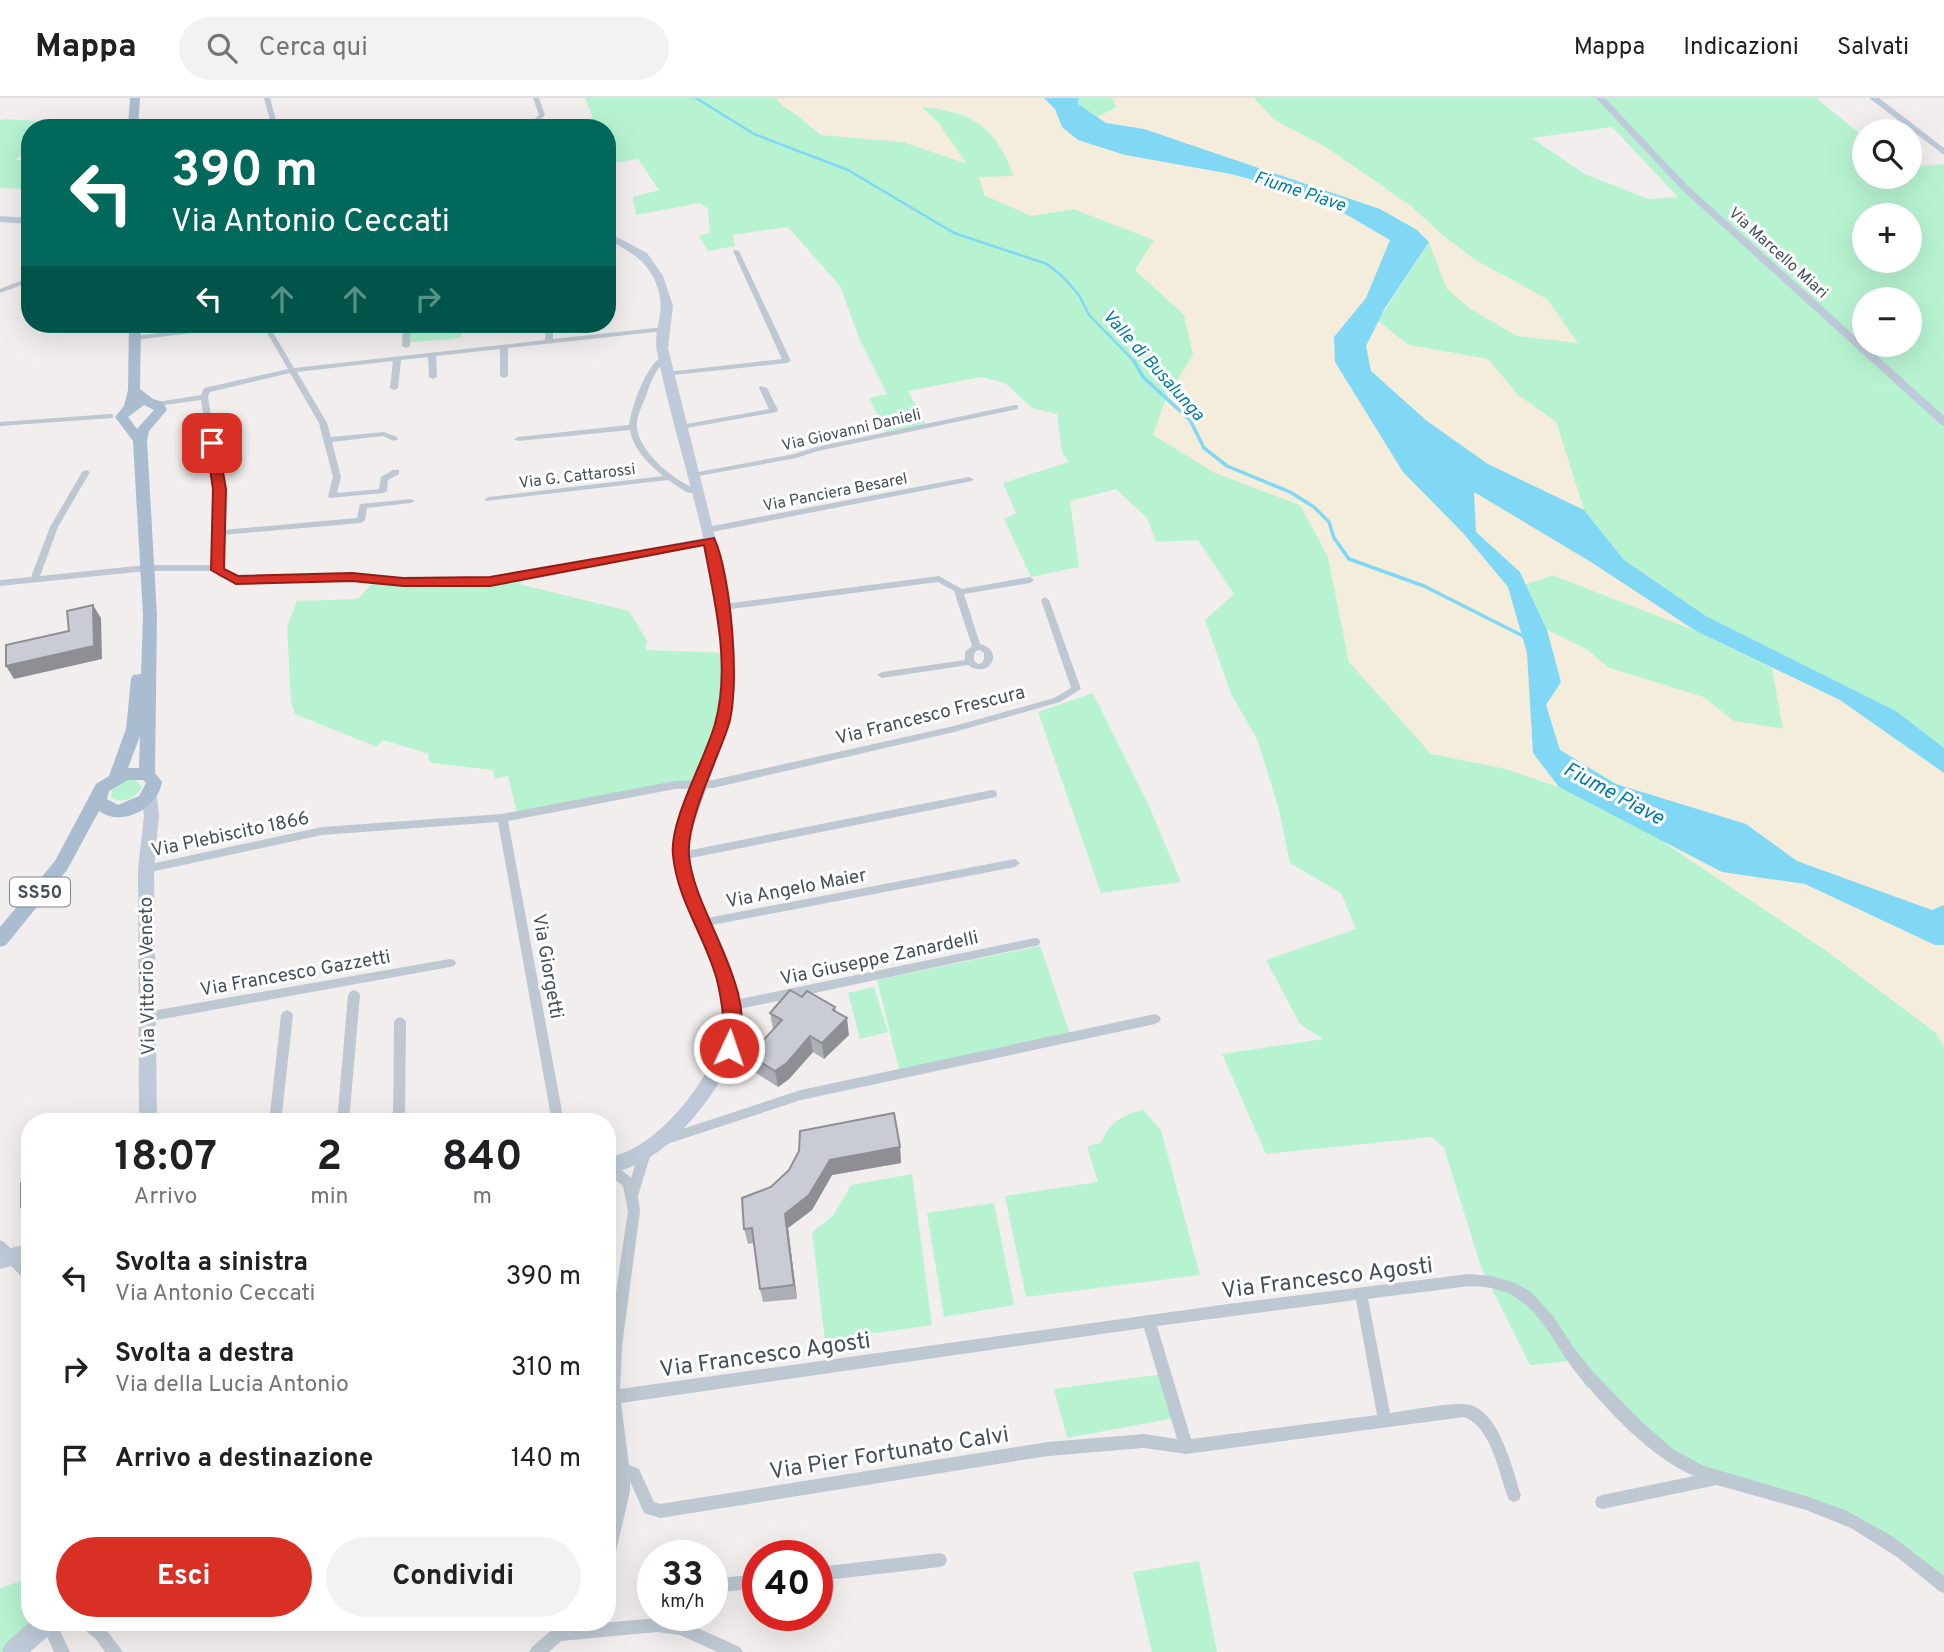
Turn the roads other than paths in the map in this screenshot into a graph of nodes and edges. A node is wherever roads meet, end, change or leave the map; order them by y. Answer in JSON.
{"nodes":[{"id":1,"x":135,"y":98,"type":"edge"},
{"id":2,"x":267,"y":98,"type":"edge"},
{"id":3,"x":536,"y":98,"type":"edge"},
{"id":4,"x":1600,"y":98,"type":"edge"},
{"id":5,"x":1873,"y":98,"type":"edge"},
{"id":6,"x":134,"y":119,"type":"edge"},
{"id":7,"x":273,"y":119,"type":"edge"},
{"id":8,"x":538,"y":119,"type":"edge"},
{"id":9,"x":1944,"y":152,"type":"edge"},
{"id":10,"x":0,"y":219,"type":"edge"},
{"id":11,"x":21,"y":220,"type":"edge"},
{"id":12,"x":616,"y":240,"type":"edge"},
{"id":13,"x":736,"y":251,"type":"dead end"},
{"id":14,"x":21,"y":283,"type":"edge"},
{"id":15,"x":0,"y":291,"type":"edge"},
{"id":16,"x":664,"y":329,"type":"junction"},
{"id":17,"x":135,"y":333,"type":"edge"},
{"id":18,"x":176,"y":333,"type":"edge"},
{"id":19,"x":272,"y":333,"type":"edge"},
{"id":20,"x":406,"y":333,"type":"edge"},
{"id":21,"x":549,"y":333,"type":"edge"},
{"id":22,"x":135,"y":338,"type":"junction"},
{"id":23,"x":549,"y":342,"type":"junction"},
{"id":24,"x":406,"y":346,"type":"dead end"},
{"id":25,"x":504,"y":347,"type":"junction"},
{"id":26,"x":432,"y":355,"type":"junction"},
{"id":27,"x":397,"y":359,"type":"junction"},
{"id":28,"x":664,"y":359,"type":"junction"},
{"id":29,"x":292,"y":370,"type":"junction"},
{"id":30,"x":667,"y":374,"type":"junction"},
{"id":31,"x":505,"y":376,"type":"dead end"},
{"id":32,"x":433,"y":377,"type":"dead end"},
{"id":33,"x":394,"y":388,"type":"dead end"},
{"id":34,"x":763,"y":388,"type":"dead end"},
{"id":35,"x":134,"y":390,"type":"junction"},
{"id":36,"x":204,"y":397,"type":"junction"},
{"id":37,"x":130,"y":407,"type":"junction"},
{"id":38,"x":1015,"y":407,"type":"dead end"},
{"id":39,"x":154,"y":409,"type":"junction"},
{"id":40,"x":110,"y":416,"type":"dead end"},
{"id":41,"x":127,"y":422,"type":"junction"},
{"id":42,"x":1944,"y":422,"type":"edge"},
{"id":43,"x":0,"y":424,"type":"edge"},
{"id":44,"x":632,"y":427,"type":"junction"},
{"id":45,"x":681,"y":427,"type":"junction"},
{"id":46,"x":394,"y":439,"type":"dead end"},
{"id":47,"x":518,"y":439,"type":"dead end"},
{"id":48,"x":328,"y":440,"type":"junction"},
{"id":49,"x":140,"y":441,"type":"junction"},
{"id":50,"x":86,"y":472,"type":"dead end"},
{"id":51,"x":396,"y":472,"type":"dead end"},
{"id":52,"x":693,"y":475,"type":"junction"},
{"id":53,"x":668,"y":478,"type":"junction"},
{"id":54,"x":969,"y":480,"type":"dead end"},
{"id":55,"x":698,"y":494,"type":"junction"},
{"id":56,"x":489,"y":499,"type":"dead end"},
{"id":57,"x":411,"y":501,"type":"dead end"},
{"id":58,"x":218,"y":533,"type":"junction"},
{"id":59,"x":708,"y":535,"type":"junction"},
{"id":60,"x":146,"y":568,"type":"junction"},
{"id":61,"x":217,"y":568,"type":"junction"},
{"id":62,"x":34,"y":580,"type":"junction"},
{"id":63,"x":1030,"y":580,"type":"dead end"},
{"id":64,"x":0,"y":583,"type":"edge"},
{"id":65,"x":959,"y":592,"type":"junction"},
{"id":66,"x":1045,"y":600,"type":"dead end"},
{"id":67,"x":147,"y":604,"type":"junction"},
{"id":68,"x":723,"y":607,"type":"junction"},
{"id":69,"x":977,"y":648,"type":"junction"},
{"id":70,"x":970,"y":662,"type":"junction"},
{"id":71,"x":882,"y":675,"type":"dead end"},
{"id":72,"x":147,"y":774,"type":"junction"},
{"id":73,"x":117,"y":777,"type":"junction"},
{"id":74,"x":699,"y":785,"type":"junction"},
{"id":75,"x":992,"y":794,"type":"dead end"},
{"id":76,"x":149,"y":797,"type":"junction"},
{"id":77,"x":105,"y":806,"type":"junction"},
{"id":78,"x":130,"y":809,"type":"junction"},
{"id":79,"x":502,"y":818,"type":"junction"},
{"id":80,"x":149,"y":830,"type":"junction"},
{"id":81,"x":681,"y":856,"type":"junction"},
{"id":82,"x":1015,"y":863,"type":"dead end"},
{"id":83,"x":146,"y":869,"type":"junction"},
{"id":84,"x":702,"y":923,"type":"junction"},
{"id":85,"x":0,"y":940,"type":"edge"},
{"id":86,"x":1035,"y":942,"type":"dead end"},
{"id":87,"x":450,"y":963,"type":"dead end"},
{"id":88,"x":354,"y":995,"type":"dead end"},
{"id":89,"x":730,"y":1006,"type":"junction"},
{"id":90,"x":287,"y":1015,"type":"dead end"},
{"id":91,"x":146,"y":1017,"type":"junction"},
{"id":92,"x":1155,"y":1019,"type":"dead end"},
{"id":93,"x":400,"y":1022,"type":"dead end"},
{"id":94,"x":149,"y":1113,"type":"edge"},
{"id":95,"x":276,"y":1113,"type":"edge"},
{"id":96,"x":344,"y":1113,"type":"edge"},
{"id":97,"x":399,"y":1113,"type":"edge"},
{"id":98,"x":556,"y":1113,"type":"edge"},
{"id":99,"x":644,"y":1152,"type":"junction"},
{"id":100,"x":616,"y":1163,"type":"edge"},
{"id":101,"x":616,"y":1172,"type":"edge"},
{"id":102,"x":633,"y":1193,"type":"junction"},
{"id":103,"x":1361,"y":1294,"type":"junction"},
{"id":104,"x":1149,"y":1321,"type":"junction"},
{"id":105,"x":616,"y":1338,"type":"edge"},
{"id":106,"x":616,"y":1397,"type":"edge"},
{"id":107,"x":616,"y":1419,"type":"edge"},
{"id":108,"x":1385,"y":1421,"type":"junction"},
{"id":109,"x":1186,"y":1447,"type":"junction"},
{"id":110,"x":623,"y":1470,"type":"junction"},
{"id":111,"x":1723,"y":1477,"type":"junction"},
{"id":112,"x":1514,"y":1495,"type":"dead end"},
{"id":113,"x":1602,"y":1502,"type":"dead end"},
{"id":114,"x":616,"y":1524,"type":"edge"},
{"id":115,"x":940,"y":1560,"type":"dead end"},
{"id":116,"x":833,"y":1572,"type":"edge"},
{"id":117,"x":1944,"y":1586,"type":"edge"},
{"id":118,"x":637,"y":1627,"type":"edge"},
{"id":119,"x":616,"y":1628,"type":"edge"},
{"id":120,"x":37,"y":1631,"type":"edge"},
{"id":121,"x":52,"y":1631,"type":"edge"},
{"id":122,"x":97,"y":1631,"type":"edge"},
{"id":123,"x":563,"y":1631,"type":"edge"},
{"id":124,"x":680,"y":1631,"type":"edge"},
{"id":125,"x":13,"y":1652,"type":"edge"},
{"id":126,"x":62,"y":1652,"type":"edge"},
{"id":127,"x":115,"y":1652,"type":"edge"},
{"id":128,"x":537,"y":1652,"type":"edge"},
{"id":129,"x":735,"y":1652,"type":"edge"}],
"edges":[{"from":1,"to":6,"type":"main road"},
{"from":2,"to":7,"type":"street"},
{"from":3,"to":8,"type":"street"},
{"from":4,"to":42,"type":"street","name":"Via Marcello Miari"},
{"from":5,"to":9,"type":"street"},
{"from":10,"to":11,"type":"street"},
{"from":12,"to":16,"type":"street"},
{"from":13,"to":30,"type":"street"},
{"from":14,"to":15,"type":"street"},
{"from":16,"to":23,"type":"street"},
{"from":16,"to":28,"type":"street"},
{"from":17,"to":22,"type":"main road"},
{"from":18,"to":22,"type":"street"},
{"from":19,"to":29,"type":"street"},
{"from":20,"to":24,"type":"street"},
{"from":21,"to":23,"type":"street"},
{"from":22,"to":35,"type":"main road"},
{"from":23,"to":25,"type":"street"},
{"from":25,"to":26,"type":"street"},
{"from":25,"to":31,"type":"street"},
{"from":26,"to":27,"type":"street"},
{"from":26,"to":32,"type":"street"},
{"from":27,"to":29,"type":"street"},
{"from":27,"to":33,"type":"street"},
{"from":28,"to":30,"type":"street"},
{"from":28,"to":44,"type":"street"},
{"from":29,"to":36,"type":"street"},
{"from":29,"to":48,"type":"street"},
{"from":30,"to":45,"type":"street"},
{"from":34,"to":45,"type":"street"},
{"from":35,"to":37,"type":"main road"},
{"from":35,"to":39,"type":"main road"},
{"from":36,"to":39,"type":"street"},
{"from":36,"to":58,"type":"street"},
{"from":37,"to":39,"type":"main road"},
{"from":37,"to":41,"type":"main road"},
{"from":38,"to":52,"type":"street","name":"Via Giovanni Danieli"},
{"from":39,"to":41,"type":"main road"},
{"from":39,"to":49,"type":"main road","name":"Via Vittorio Veneto"},
{"from":40,"to":43,"type":"street"},
{"from":41,"to":49,"type":"main road"},
{"from":44,"to":47,"type":"street"},
{"from":44,"to":53,"type":"street"},
{"from":45,"to":52,"type":"street"},
{"from":46,"to":48,"type":"street"},
{"from":48,"to":51,"type":"street"},
{"from":49,"to":60,"type":"main road","name":"Via Vittorio Veneto"},
{"from":50,"to":62,"type":"street"},
{"from":52,"to":55,"type":"street"},
{"from":53,"to":55,"type":"street"},
{"from":53,"to":56,"type":"street","name":"Via G. Cattarossi"},
{"from":54,"to":59,"type":"street","name":"Via Panciera Besarel"},
{"from":55,"to":59,"type":"street"},
{"from":57,"to":58,"type":"street"},
{"from":58,"to":61,"type":"street"},
{"from":59,"to":61,"type":"street","name":"Via Panciera Besarel"},
{"from":59,"to":68,"type":"street"},
{"from":60,"to":61,"type":"street"},
{"from":60,"to":62,"type":"street"},
{"from":60,"to":67,"type":"main road","name":"Via Vittorio Veneto"},
{"from":62,"to":64,"type":"street"},
{"from":63,"to":65,"type":"street"},
{"from":65,"to":68,"type":"street"},
{"from":65,"to":69,"type":"street"},
{"from":66,"to":74,"type":"street","name":"Via Francesco Frescura"},
{"from":67,"to":72,"type":"main road","name":"Via Vittorio Veneto"},
{"from":67,"to":73,"type":"main road","name":"Via Vittorio Veneto"},
{"from":68,"to":74,"type":"street"},
{"from":69,"to":70,"type":"street"},
{"from":69,"to":70,"type":"street"},
{"from":70,"to":71,"type":"street"},
{"from":72,"to":73,"type":"main road"},
{"from":72,"to":76,"type":"main road","name":"Via Vittorio Veneto"},
{"from":73,"to":77,"type":"main road","name":"Via Vittorio Veneto"},
{"from":74,"to":79,"type":"street","name":"Via Plebiscito 1866"},
{"from":74,"to":81,"type":"street"},
{"from":75,"to":81,"type":"street"},
{"from":76,"to":78,"type":"main road"},
{"from":76,"to":80,"type":"street","name":"Via Vittorio Veneto"},
{"from":77,"to":78,"type":"main road"},
{"from":77,"to":85,"type":"main road","name":"Via Vittorio Veneto","number":"SS50"},
{"from":78,"to":80,"type":"street"},
{"from":79,"to":83,"type":"street","name":"Via Plebiscito 1866"},
{"from":79,"to":98,"type":"street","name":"Via Giorgetti"},
{"from":80,"to":83,"type":"street","name":"Via Vittorio Veneto"},
{"from":81,"to":84,"type":"street"},
{"from":82,"to":84,"type":"street","name":"Via Angelo Maier"},
{"from":83,"to":91,"type":"street","name":"Via Vittorio Veneto"},
{"from":84,"to":89,"type":"street"},
{"from":86,"to":89,"type":"street","name":"Via Giuseppe Zanardelli"},
{"from":87,"to":91,"type":"street","name":"Via Francesco Gazzetti"},
{"from":88,"to":96,"type":"street"},
{"from":89,"to":99,"type":"street"},
{"from":90,"to":95,"type":"street"},
{"from":91,"to":94,"type":"street","name":"Via Vittorio Veneto"},
{"from":92,"to":99,"type":"street"},
{"from":93,"to":97,"type":"street"},
{"from":99,"to":100,"type":"street"},
{"from":99,"to":102,"type":"street"},
{"from":101,"to":102,"type":"street"},
{"from":102,"to":105,"type":"street"},
{"from":103,"to":104,"type":"street","name":"Via Francesco Agosti"},
{"from":103,"to":108,"type":"street"},
{"from":103,"to":111,"type":"street","name":"Via Francesco Agosti"},
{"from":104,"to":106,"type":"street","name":"Via Francesco Agosti"},
{"from":104,"to":109,"type":"street"},
{"from":107,"to":110,"type":"street"},
{"from":108,"to":109,"type":"street","name":"Via Pier Fortunato Calvi"},
{"from":108,"to":112,"type":"street","name":"Via Pier Fortunato Calvi"},
{"from":109,"to":110,"type":"street","name":"Via Pier Fortunato Calvi"},
{"from":110,"to":114,"type":"street"},
{"from":111,"to":113,"type":"street"},
{"from":111,"to":117,"type":"street","name":"Via Francesco Agosti"},
{"from":115,"to":116,"type":"street"},
{"from":118,"to":119,"type":"street"},
{"from":120,"to":125,"type":"street"},
{"from":121,"to":126,"type":"street"},
{"from":122,"to":127,"type":"street"},
{"from":123,"to":128,"type":"street"},
{"from":124,"to":129,"type":"street"}]}
